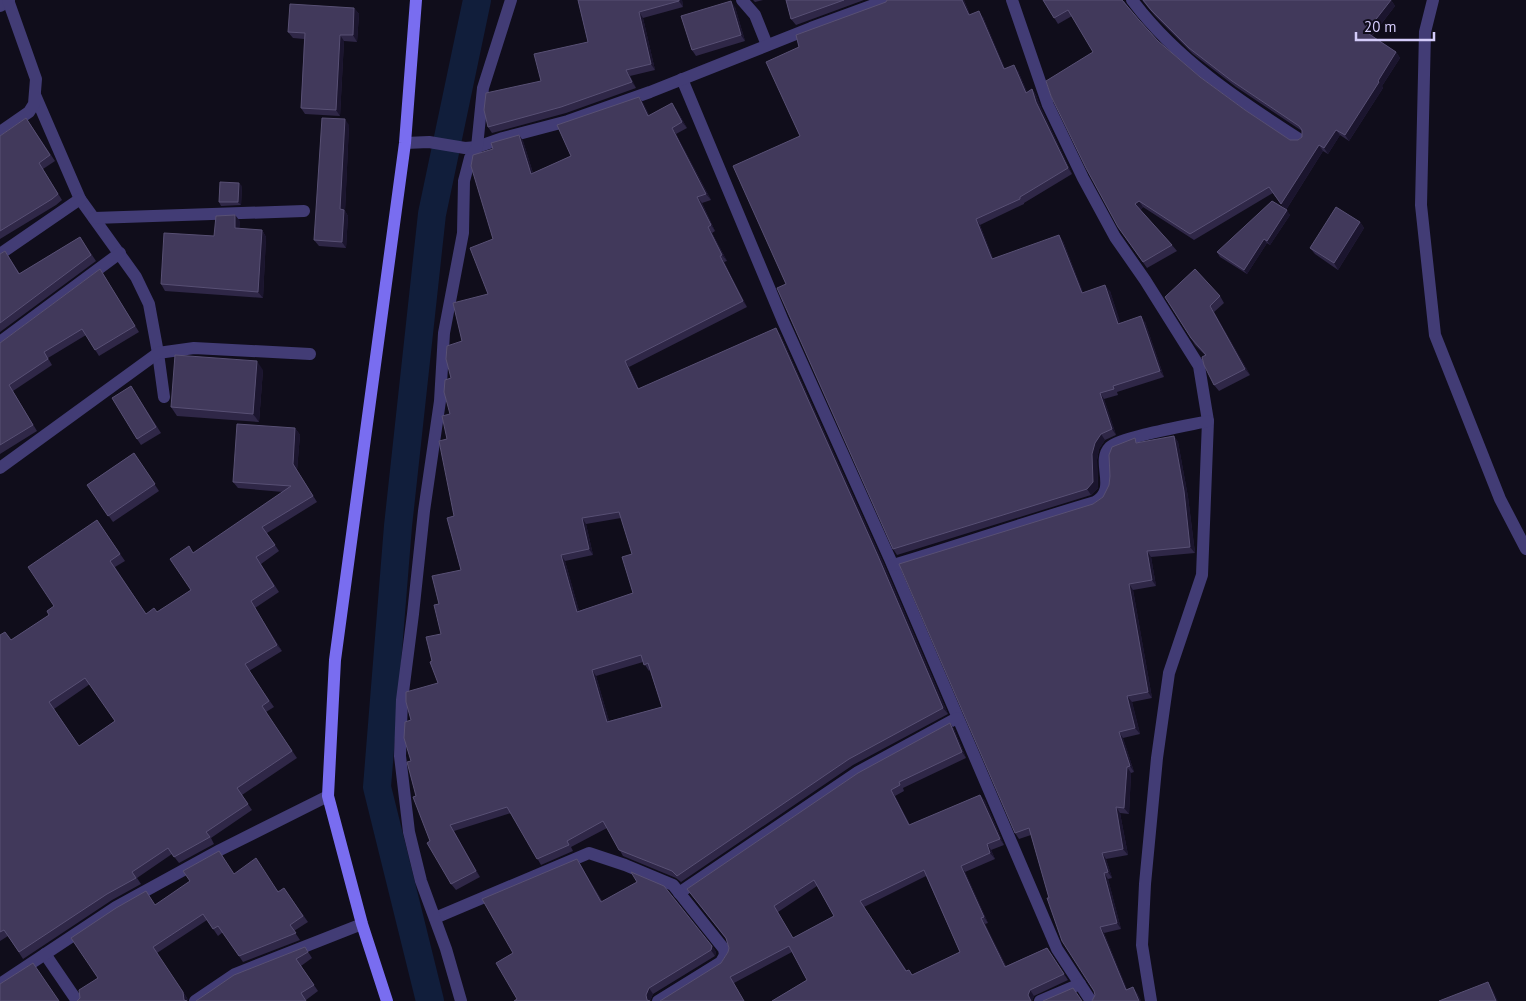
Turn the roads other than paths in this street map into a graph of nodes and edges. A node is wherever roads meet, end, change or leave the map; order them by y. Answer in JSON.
{"nodes":[{"id":1,"x":416,"y":0,"type":"edge"},
{"id":2,"x":511,"y":0,"type":"edge"},
{"id":3,"x":742,"y":0,"type":"edge"},
{"id":4,"x":887,"y":0,"type":"edge"},
{"id":5,"x":1012,"y":0,"type":"edge"},
{"id":6,"x":1132,"y":0,"type":"edge"},
{"id":7,"x":1433,"y":0,"type":"edge"},
{"id":8,"x":6,"y":2,"type":"edge"},
{"id":9,"x":767,"y":46,"type":"junction"},
{"id":10,"x":682,"y":79,"type":"junction"},
{"id":11,"x":35,"y":95,"type":"junction"},
{"id":12,"x":0,"y":132,"type":"edge"},
{"id":13,"x":1299,"y":139,"type":"edge"},
{"id":14,"x":405,"y":144,"type":"junction"},
{"id":15,"x":471,"y":148,"type":"junction"},
{"id":16,"x":80,"y":199,"type":"junction"},
{"id":17,"x":304,"y":211,"type":"dead end"},
{"id":18,"x":94,"y":218,"type":"junction"},
{"id":19,"x":120,"y":253,"type":"junction"},
{"id":20,"x":0,"y":254,"type":"edge"},
{"id":21,"x":0,"y":342,"type":"edge"},
{"id":22,"x":158,"y":353,"type":"junction"},
{"id":23,"x":310,"y":354,"type":"dead end"},
{"id":24,"x":164,"y":397,"type":"dead end"},
{"id":25,"x":1208,"y":421,"type":"junction"},
{"id":26,"x":0,"y":468,"type":"edge"},
{"id":27,"x":1526,"y":549,"type":"edge"},
{"id":28,"x":893,"y":565,"type":"junction"},
{"id":29,"x":957,"y":718,"type":"junction"},
{"id":30,"x":328,"y":796,"type":"junction"},
{"id":31,"x":679,"y":893,"type":"junction"},
{"id":32,"x":435,"y":918,"type":"junction"},
{"id":33,"x":362,"y":924,"type":"junction"},
{"id":34,"x":45,"y":954,"type":"junction"},
{"id":35,"x":0,"y":984,"type":"edge"},
{"id":36,"x":1080,"y":984,"type":"junction"},
{"id":37,"x":77,"y":1001,"type":"edge"},
{"id":38,"x":195,"y":1001,"type":"edge"},
{"id":39,"x":387,"y":1001,"type":"edge"},
{"id":40,"x":461,"y":1001,"type":"edge"},
{"id":41,"x":658,"y":1001,"type":"edge"},
{"id":42,"x":1040,"y":1001,"type":"edge"},
{"id":43,"x":1091,"y":1001,"type":"edge"},
{"id":44,"x":1151,"y":1001,"type":"edge"}],
"edges":[{"from":1,"to":14,"type":"main road"},
{"from":2,"to":15,"type":"street"},
{"from":3,"to":9,"type":"street"},
{"from":4,"to":9,"type":"street"},
{"from":5,"to":25,"type":"street"},
{"from":6,"to":13,"type":"street"},
{"from":7,"to":27,"type":"street"},
{"from":8,"to":11,"type":"street"},
{"from":9,"to":10,"type":"street"},
{"from":10,"to":15,"type":"street"},
{"from":10,"to":28,"type":"street"},
{"from":11,"to":12,"type":"street"},
{"from":11,"to":16,"type":"street"},
{"from":14,"to":15,"type":"street"},
{"from":14,"to":30,"type":"main road"},
{"from":15,"to":32,"type":"street"},
{"from":16,"to":18,"type":"street"},
{"from":16,"to":20,"type":"street"},
{"from":17,"to":18,"type":"street"},
{"from":18,"to":19,"type":"street"},
{"from":19,"to":21,"type":"street"},
{"from":19,"to":22,"type":"street"},
{"from":22,"to":23,"type":"street"},
{"from":22,"to":24,"type":"street"},
{"from":22,"to":26,"type":"street"},
{"from":25,"to":28,"type":"street"},
{"from":25,"to":44,"type":"street"},
{"from":28,"to":29,"type":"street"},
{"from":29,"to":31,"type":"street"},
{"from":29,"to":36,"type":"street"},
{"from":30,"to":33,"type":"main road"},
{"from":30,"to":34,"type":"street"},
{"from":31,"to":32,"type":"street"},
{"from":31,"to":41,"type":"street"},
{"from":32,"to":40,"type":"street"},
{"from":33,"to":38,"type":"street"},
{"from":33,"to":39,"type":"main road"},
{"from":34,"to":35,"type":"street"},
{"from":34,"to":37,"type":"street"},
{"from":36,"to":42,"type":"street"},
{"from":36,"to":43,"type":"street"}]}
